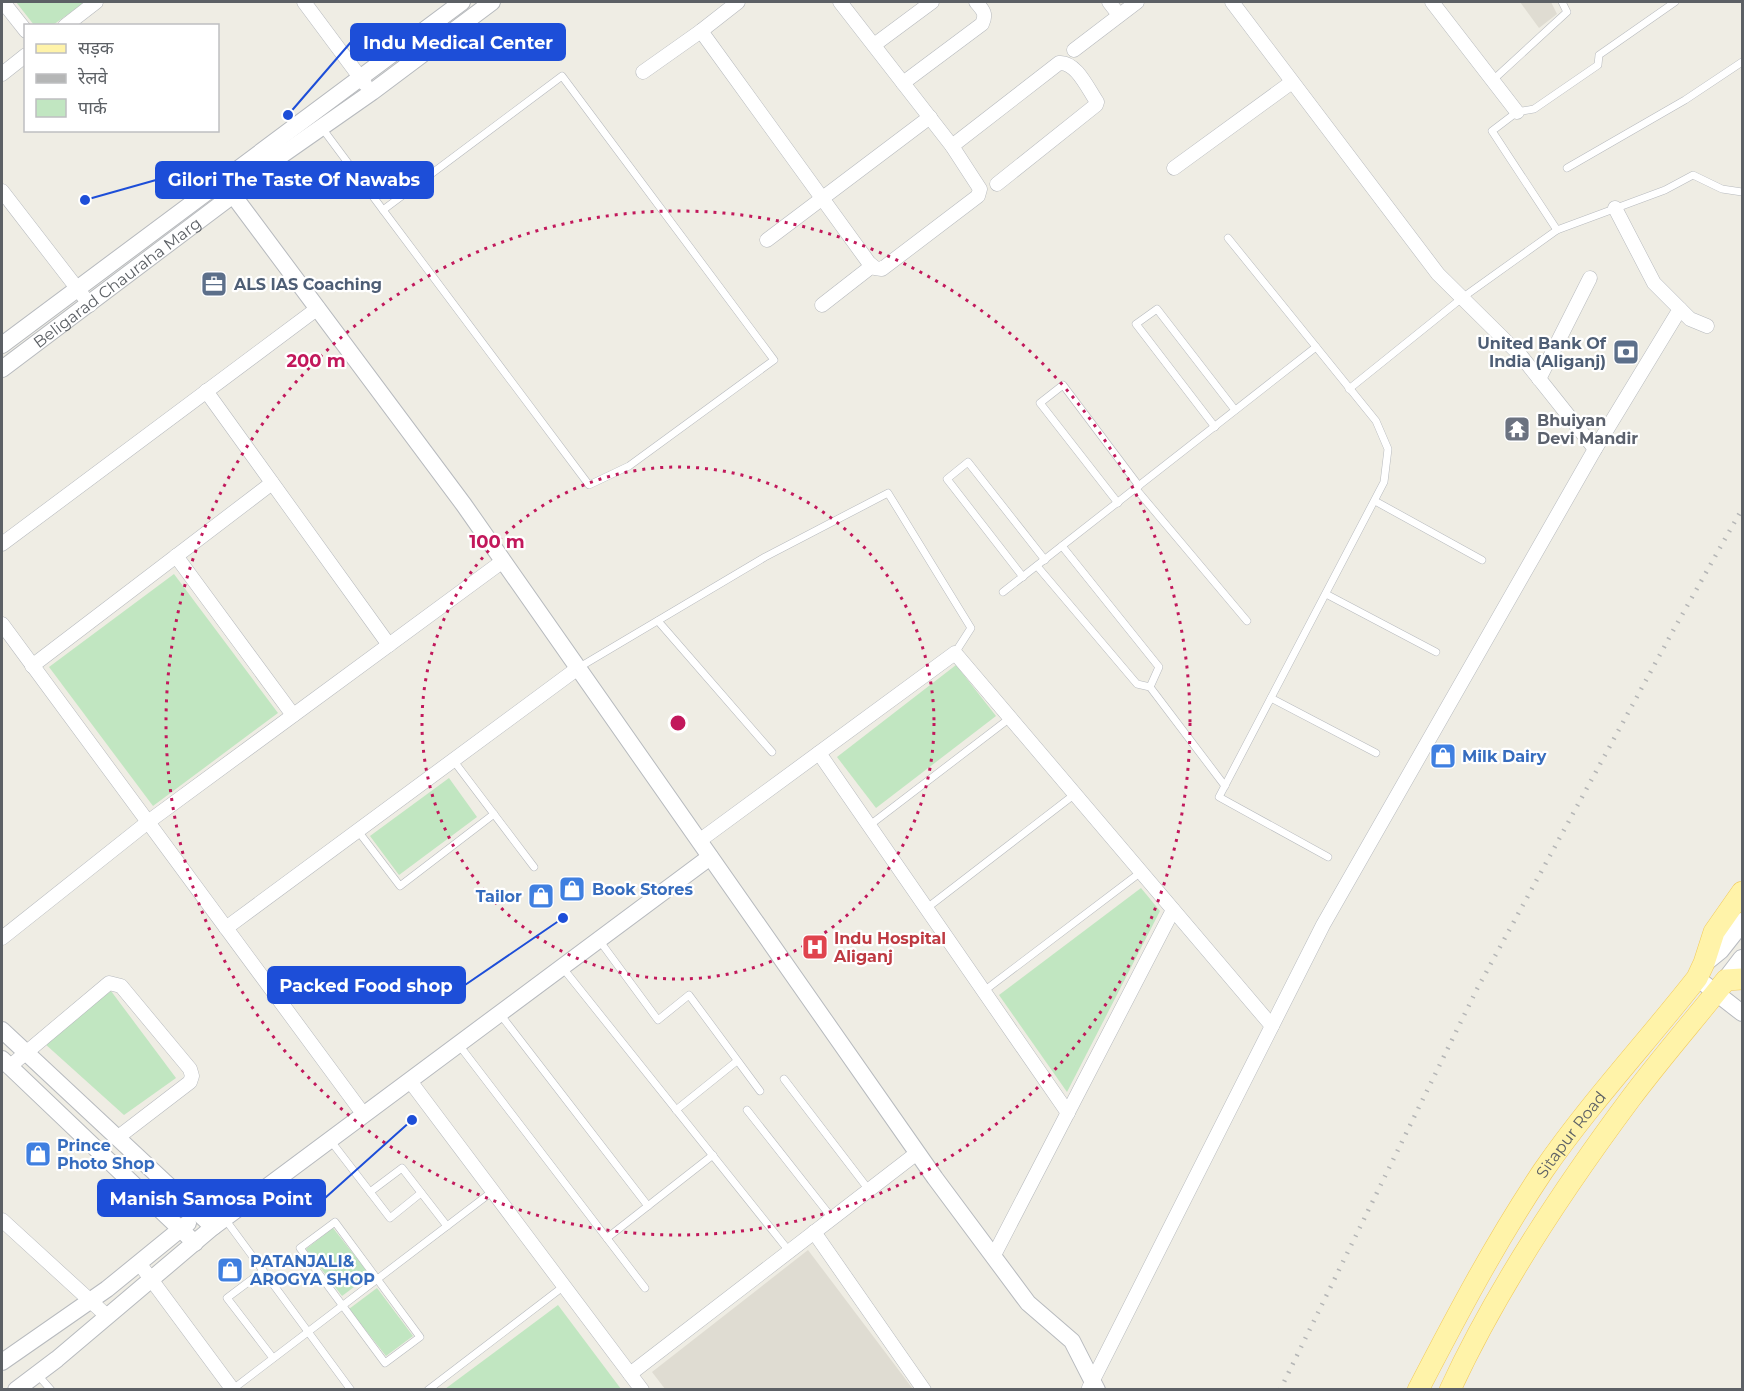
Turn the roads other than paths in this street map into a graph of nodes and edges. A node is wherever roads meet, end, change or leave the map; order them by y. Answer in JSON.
{"nodes":[{"id":1,"x":3,"y":2,"type":"edge"},
{"id":2,"x":96,"y":2,"type":"edge"},
{"id":3,"x":304,"y":2,"type":"edge"},
{"id":4,"x":462,"y":2,"type":"edge"},
{"id":5,"x":492,"y":2,"type":"edge"},
{"id":6,"x":738,"y":2,"type":"edge"},
{"id":7,"x":840,"y":2,"type":"edge"},
{"id":8,"x":932,"y":2,"type":"edge"},
{"id":9,"x":976,"y":2,"type":"edge"},
{"id":10,"x":1109,"y":2,"type":"edge"},
{"id":11,"x":1137,"y":2,"type":"edge"},
{"id":12,"x":1232,"y":2,"type":"edge"},
{"id":13,"x":1432,"y":2,"type":"edge"},
{"id":14,"x":1562,"y":2,"type":"edge"},
{"id":15,"x":1675,"y":2,"type":"edge"},
{"id":16,"x":1119,"y":15,"type":"junction"},
{"id":17,"x":68,"y":24,"type":"edge"},
{"id":18,"x":24,"y":28,"type":"edge"},
{"id":19,"x":700,"y":31,"type":"junction"},
{"id":20,"x":874,"y":45,"type":"junction"},
{"id":21,"x":1074,"y":50,"type":"dead end"},
{"id":22,"x":24,"y":57,"type":"edge"},
{"id":23,"x":1743,"y":62,"type":"edge"},
{"id":24,"x":643,"y":72,"type":"dead end"},
{"id":25,"x":2,"y":74,"type":"edge"},
{"id":26,"x":360,"y":77,"type":"junction"},
{"id":27,"x":1493,"y":80,"type":"junction"},
{"id":28,"x":1292,"y":81,"type":"junction"},
{"id":29,"x":903,"y":82,"type":"junction"},
{"id":30,"x":372,"y":92,"type":"junction"},
{"id":31,"x":1517,"y":112,"type":"junction"},
{"id":32,"x":930,"y":117,"type":"junction"},
{"id":33,"x":321,"y":127,"type":"junction"},
{"id":34,"x":952,"y":146,"type":"junction"},
{"id":35,"x":1174,"y":168,"type":"dead end"},
{"id":36,"x":1567,"y":168,"type":"dead end"},
{"id":37,"x":223,"y":180,"type":"junction"},
{"id":38,"x":997,"y":184,"type":"dead end"},
{"id":39,"x":2,"y":191,"type":"edge"},
{"id":40,"x":1743,"y":192,"type":"edge"},
{"id":41,"x":233,"y":195,"type":"junction"},
{"id":42,"x":822,"y":199,"type":"junction"},
{"id":43,"x":1615,"y":208,"type":"junction"},
{"id":44,"x":383,"y":210,"type":"junction"},
{"id":45,"x":1557,"y":230,"type":"junction"},
{"id":46,"x":1228,"y":238,"type":"dead end"},
{"id":47,"x":767,"y":240,"type":"dead end"},
{"id":48,"x":872,"y":267,"type":"junction"},
{"id":49,"x":1590,"y":278,"type":"dead end"},
{"id":50,"x":77,"y":290,"type":"junction"},
{"id":51,"x":1462,"y":298,"type":"junction"},
{"id":52,"x":90,"y":305,"type":"junction"},
{"id":53,"x":822,"y":305,"type":"dead end"},
{"id":54,"x":318,"y":308,"type":"junction"},
{"id":55,"x":1680,"y":309,"type":"junction"},
{"id":56,"x":1707,"y":326,"type":"dead end"},
{"id":57,"x":2,"y":345,"type":"edge"},
{"id":58,"x":1316,"y":347,"type":"junction"},
{"id":59,"x":2,"y":369,"type":"edge"},
{"id":60,"x":1539,"y":379,"type":"junction"},
{"id":61,"x":1350,"y":388,"type":"junction"},
{"id":62,"x":206,"y":391,"type":"junction"},
{"id":63,"x":1235,"y":410,"type":"junction"},
{"id":64,"x":1215,"y":427,"type":"junction"},
{"id":65,"x":1595,"y":449,"type":"junction"},
{"id":66,"x":272,"y":483,"type":"junction"},
{"id":67,"x":1137,"y":487,"type":"junction"},
{"id":68,"x":1374,"y":501,"type":"junction"},
{"id":69,"x":1118,"y":503,"type":"junction"},
{"id":70,"x":2,"y":544,"type":"edge"},
{"id":71,"x":1062,"y":546,"type":"junction"},
{"id":72,"x":176,"y":556,"type":"junction"},
{"id":73,"x":1044,"y":560,"type":"junction"},
{"id":74,"x":1482,"y":560,"type":"dead end"},
{"id":75,"x":503,"y":561,"type":"junction"},
{"id":76,"x":1037,"y":566,"type":"junction"},
{"id":77,"x":1023,"y":577,"type":"junction"},
{"id":78,"x":1003,"y":592,"type":"dead end"},
{"id":79,"x":1326,"y":594,"type":"junction"},
{"id":80,"x":658,"y":621,"type":"junction"},
{"id":81,"x":1247,"y":621,"type":"dead end"},
{"id":82,"x":2,"y":624,"type":"edge"},
{"id":83,"x":389,"y":645,"type":"junction"},
{"id":84,"x":1436,"y":652,"type":"dead end"},
{"id":85,"x":955,"y":653,"type":"junction"},
{"id":86,"x":32,"y":666,"type":"junction"},
{"id":87,"x":578,"y":668,"type":"junction"},
{"id":88,"x":1150,"y":687,"type":"junction"},
{"id":89,"x":1271,"y":698,"type":"junction"},
{"id":90,"x":293,"y":715,"type":"junction"},
{"id":91,"x":1010,"y":718,"type":"junction"},
{"id":92,"x":772,"y":752,"type":"dead end"},
{"id":93,"x":819,"y":753,"type":"junction"},
{"id":94,"x":1376,"y":753,"type":"dead end"},
{"id":95,"x":453,"y":760,"type":"junction"},
{"id":96,"x":1225,"y":786,"type":"junction"},
{"id":97,"x":1075,"y":794,"type":"junction"},
{"id":98,"x":494,"y":814,"type":"junction"},
{"id":99,"x":148,"y":822,"type":"junction"},
{"id":100,"x":870,"y":825,"type":"junction"},
{"id":101,"x":358,"y":831,"type":"junction"},
{"id":102,"x":699,"y":841,"type":"junction"},
{"id":103,"x":710,"y":857,"type":"junction"},
{"id":104,"x":1328,"y":857,"type":"dead end"},
{"id":105,"x":534,"y":867,"type":"dead end"},
{"id":106,"x":1141,"y":872,"type":"junction"},
{"id":107,"x":1743,"y":892,"type":"edge"},
{"id":108,"x":927,"y":908,"type":"junction"},
{"id":109,"x":1173,"y":910,"type":"junction"},
{"id":110,"x":1743,"y":922,"type":"edge"},
{"id":111,"x":226,"y":928,"type":"junction"},
{"id":112,"x":2,"y":938,"type":"edge"},
{"id":113,"x":599,"y":940,"type":"junction"},
{"id":114,"x":1743,"y":959,"type":"edge"},
{"id":115,"x":562,"y":967,"type":"junction"},
{"id":116,"x":1700,"y":970,"type":"junction"},
{"id":117,"x":1732,"y":985,"type":"edge"},
{"id":118,"x":984,"y":991,"type":"junction"},
{"id":119,"x":1743,"y":1013,"type":"edge"},
{"id":120,"x":500,"y":1014,"type":"junction"},
{"id":121,"x":1272,"y":1026,"type":"junction"},
{"id":122,"x":2,"y":1030,"type":"edge"},
{"id":123,"x":459,"y":1044,"type":"junction"},
{"id":124,"x":25,"y":1052,"type":"junction"},
{"id":125,"x":737,"y":1061,"type":"junction"},
{"id":126,"x":5,"y":1063,"type":"edge"},
{"id":127,"x":784,"y":1079,"type":"dead end"},
{"id":128,"x":410,"y":1080,"type":"junction"},
{"id":129,"x":760,"y":1091,"type":"dead end"},
{"id":130,"x":676,"y":1110,"type":"junction"},
{"id":131,"x":747,"y":1110,"type":"dead end"},
{"id":132,"x":1068,"y":1113,"type":"junction"},
{"id":133,"x":364,"y":1115,"type":"junction"},
{"id":134,"x":117,"y":1137,"type":"junction"},
{"id":135,"x":330,"y":1140,"type":"junction"},
{"id":136,"x":917,"y":1153,"type":"junction"},
{"id":137,"x":712,"y":1155,"type":"junction"},
{"id":138,"x":869,"y":1190,"type":"junction"},
{"id":139,"x":493,"y":1191,"type":"junction"},
{"id":140,"x":370,"y":1192,"type":"junction"},
{"id":141,"x":422,"y":1193,"type":"junction"},
{"id":142,"x":648,"y":1206,"type":"junction"},
{"id":143,"x":198,"y":1214,"type":"junction"},
{"id":144,"x":832,"y":1218,"type":"junction"},
{"id":145,"x":2,"y":1220,"type":"edge"},
{"id":146,"x":219,"y":1223,"type":"junction"},
{"id":147,"x":447,"y":1226,"type":"junction"},
{"id":148,"x":181,"y":1229,"type":"junction"},
{"id":149,"x":814,"y":1232,"type":"junction"},
{"id":150,"x":607,"y":1238,"type":"junction"},
{"id":151,"x":195,"y":1243,"type":"junction"},
{"id":152,"x":789,"y":1251,"type":"junction"},
{"id":153,"x":993,"y":1257,"type":"junction"},
{"id":154,"x":139,"y":1263,"type":"junction"},
{"id":155,"x":264,"y":1271,"type":"junction"},
{"id":156,"x":377,"y":1279,"type":"junction"},
{"id":157,"x":151,"y":1280,"type":"junction"},
{"id":158,"x":564,"y":1286,"type":"junction"},
{"id":159,"x":645,"y":1288,"type":"dead end"},
{"id":160,"x":90,"y":1300,"type":"junction"},
{"id":161,"x":342,"y":1306,"type":"junction"},
{"id":162,"x":107,"y":1316,"type":"junction"},
{"id":163,"x":308,"y":1331,"type":"junction"},
{"id":164,"x":273,"y":1358,"type":"junction"},
{"id":165,"x":2,"y":1362,"type":"edge"},
{"id":166,"x":37,"y":1374,"type":"junction"},
{"id":167,"x":630,"y":1374,"type":"junction"},
{"id":168,"x":1093,"y":1386,"type":"edge"},
{"id":169,"x":16,"y":1389,"type":"edge"},
{"id":170,"x":51,"y":1389,"type":"edge"},
{"id":171,"x":233,"y":1389,"type":"edge"},
{"id":172,"x":351,"y":1389,"type":"edge"},
{"id":173,"x":428,"y":1389,"type":"edge"},
{"id":174,"x":642,"y":1389,"type":"edge"},
{"id":175,"x":924,"y":1389,"type":"edge"},
{"id":176,"x":1418,"y":1389,"type":"edge"},
{"id":177,"x":1450,"y":1389,"type":"edge"}],
"edges":[{"from":1,"to":18,"type":"street"},
{"from":2,"to":17,"type":"street"},
{"from":3,"to":26,"type":"street"},
{"from":4,"to":26,"type":"street"},
{"from":5,"to":30,"type":"street","name":"Beligarad Chauraha Marg"},
{"from":6,"to":19,"type":"street"},
{"from":7,"to":20,"type":"street"},
{"from":8,"to":20,"type":"street"},
{"from":9,"to":29,"type":"street"},
{"from":10,"to":16,"type":"street"},
{"from":11,"to":16,"type":"street"},
{"from":12,"to":28,"type":"street"},
{"from":13,"to":27,"type":"street"},
{"from":14,"to":27,"type":"lane"},
{"from":15,"to":31,"type":"lane"},
{"from":16,"to":21,"type":"street"},
{"from":19,"to":24,"type":"street"},
{"from":19,"to":42,"type":"street"},
{"from":20,"to":29,"type":"street"},
{"from":22,"to":25,"type":"street"},
{"from":23,"to":36,"type":"lane"},
{"from":26,"to":30,"type":"street"},
{"from":26,"to":37,"type":"street"},
{"from":27,"to":31,"type":"street"},
{"from":28,"to":35,"type":"street"},
{"from":28,"to":51,"type":"street"},
{"from":29,"to":32,"type":"street"},
{"from":30,"to":33,"type":"street","name":"Beligarad Chauraha Marg"},
{"from":31,"to":45,"type":"lane"},
{"from":32,"to":34,"type":"street"},
{"from":32,"to":42,"type":"street"},
{"from":33,"to":41,"type":"street","name":"Beligarad Chauraha Marg"},
{"from":33,"to":44,"type":"lane"},
{"from":34,"to":38,"type":"street"},
{"from":34,"to":48,"type":"street"},
{"from":37,"to":41,"type":"street"},
{"from":37,"to":50,"type":"street"},
{"from":39,"to":50,"type":"street"},
{"from":40,"to":43,"type":"lane"},
{"from":41,"to":52,"type":"street","name":"Beligarad Chauraha Marg"},
{"from":41,"to":54,"type":"street"},
{"from":42,"to":47,"type":"street"},
{"from":42,"to":48,"type":"street"},
{"from":43,"to":45,"type":"lane"},
{"from":43,"to":55,"type":"street"},
{"from":44,"to":44,"type":"lane"},
{"from":45,"to":51,"type":"lane"},
{"from":46,"to":58,"type":"lane"},
{"from":48,"to":53,"type":"street"},
{"from":49,"to":60,"type":"street"},
{"from":50,"to":52,"type":"street"},
{"from":50,"to":57,"type":"street"},
{"from":51,"to":60,"type":"street"},
{"from":51,"to":61,"type":"lane"},
{"from":52,"to":59,"type":"street","name":"Beligarad Chauraha Marg"},
{"from":54,"to":62,"type":"street"},
{"from":54,"to":75,"type":"street"},
{"from":55,"to":56,"type":"street"},
{"from":55,"to":65,"type":"street"},
{"from":58,"to":61,"type":"lane"},
{"from":58,"to":63,"type":"lane"},
{"from":60,"to":65,"type":"street"},
{"from":61,"to":68,"type":"lane"},
{"from":62,"to":66,"type":"street"},
{"from":62,"to":70,"type":"street"},
{"from":63,"to":64,"type":"lane"},
{"from":63,"to":64,"type":"lane"},
{"from":64,"to":67,"type":"lane"},
{"from":65,"to":121,"type":"street"},
{"from":66,"to":72,"type":"street"},
{"from":66,"to":83,"type":"street"},
{"from":67,"to":69,"type":"lane"},
{"from":67,"to":69,"type":"lane"},
{"from":67,"to":81,"type":"lane"},
{"from":68,"to":74,"type":"lane"},
{"from":68,"to":79,"type":"lane"},
{"from":69,"to":71,"type":"lane"},
{"from":71,"to":73,"type":"lane"},
{"from":71,"to":88,"type":"lane"},
{"from":72,"to":86,"type":"street"},
{"from":72,"to":90,"type":"street"},
{"from":73,"to":76,"type":"lane"},
{"from":73,"to":77,"type":"lane"},
{"from":75,"to":83,"type":"street"},
{"from":75,"to":87,"type":"street"},
{"from":76,"to":77,"type":"lane"},
{"from":76,"to":88,"type":"lane"},
{"from":77,"to":78,"type":"lane"},
{"from":79,"to":84,"type":"lane"},
{"from":79,"to":89,"type":"lane"},
{"from":80,"to":85,"type":"lane"},
{"from":80,"to":87,"type":"lane"},
{"from":80,"to":92,"type":"lane"},
{"from":82,"to":86,"type":"street"},
{"from":83,"to":90,"type":"street"},
{"from":85,"to":91,"type":"street"},
{"from":85,"to":93,"type":"street"},
{"from":86,"to":99,"type":"street"},
{"from":87,"to":95,"type":"street"},
{"from":87,"to":102,"type":"street"},
{"from":88,"to":96,"type":"lane"},
{"from":89,"to":94,"type":"lane"},
{"from":89,"to":96,"type":"lane"},
{"from":90,"to":99,"type":"street"},
{"from":91,"to":97,"type":"street"},
{"from":91,"to":100,"type":"lane"},
{"from":93,"to":100,"type":"street"},
{"from":93,"to":102,"type":"street"},
{"from":95,"to":98,"type":"lane"},
{"from":95,"to":101,"type":"street"},
{"from":96,"to":104,"type":"lane"},
{"from":97,"to":106,"type":"street"},
{"from":97,"to":108,"type":"lane"},
{"from":98,"to":101,"type":"lane"},
{"from":98,"to":105,"type":"lane"},
{"from":99,"to":111,"type":"street"},
{"from":99,"to":112,"type":"street"},
{"from":100,"to":108,"type":"street"},
{"from":101,"to":111,"type":"street"},
{"from":102,"to":103,"type":"street"},
{"from":103,"to":113,"type":"street"},
{"from":103,"to":136,"type":"street"},
{"from":106,"to":109,"type":"street"},
{"from":106,"to":118,"type":"lane"},
{"from":107,"to":116,"type":"main road","name":"Sitapur Road"},
{"from":108,"to":118,"type":"street"},
{"from":109,"to":121,"type":"street"},
{"from":109,"to":132,"type":"street"},
{"from":110,"to":116,"type":"main road"},
{"from":111,"to":133,"type":"street"},
{"from":113,"to":115,"type":"street"},
{"from":113,"to":125,"type":"lane"},
{"from":114,"to":117,"type":"main road"},
{"from":115,"to":120,"type":"street"},
{"from":115,"to":130,"type":"lane"},
{"from":116,"to":117,"type":"street"},
{"from":116,"to":176,"type":"main road","name":"Sitapur Road"},
{"from":117,"to":119,"type":"street"},
{"from":117,"to":177,"type":"main road","name":"Sitapur Road"},
{"from":118,"to":132,"type":"street"},
{"from":120,"to":123,"type":"street"},
{"from":120,"to":142,"type":"lane"},
{"from":121,"to":168,"type":"street"},
{"from":122,"to":124,"type":"street"},
{"from":123,"to":128,"type":"street"},
{"from":123,"to":150,"type":"lane"},
{"from":124,"to":126,"type":"street"},
{"from":124,"to":134,"type":"street"},
{"from":124,"to":134,"type":"street"},
{"from":125,"to":129,"type":"lane"},
{"from":125,"to":130,"type":"lane"},
{"from":126,"to":148,"type":"street"},
{"from":127,"to":138,"type":"lane"},
{"from":128,"to":133,"type":"street"},
{"from":128,"to":139,"type":"street"},
{"from":130,"to":137,"type":"lane"},
{"from":131,"to":144,"type":"lane"},
{"from":132,"to":153,"type":"street"},
{"from":133,"to":135,"type":"street"},
{"from":134,"to":143,"type":"street"},
{"from":135,"to":140,"type":"lane"},
{"from":135,"to":146,"type":"street"},
{"from":136,"to":138,"type":"street"},
{"from":136,"to":153,"type":"street"},
{"from":137,"to":142,"type":"lane"},
{"from":137,"to":152,"type":"lane"},
{"from":138,"to":144,"type":"street"},
{"from":139,"to":147,"type":"lane"},
{"from":139,"to":158,"type":"street"},
{"from":140,"to":141,"type":"lane"},
{"from":140,"to":141,"type":"lane"},
{"from":141,"to":147,"type":"lane"},
{"from":142,"to":150,"type":"lane"},
{"from":143,"to":146,"type":"street"},
{"from":143,"to":148,"type":"street"},
{"from":144,"to":149,"type":"street"},
{"from":145,"to":160,"type":"street"},
{"from":146,"to":151,"type":"street"},
{"from":146,"to":155,"type":"lane"},
{"from":147,"to":156,"type":"lane"},
{"from":148,"to":151,"type":"street"},
{"from":148,"to":154,"type":"street"},
{"from":149,"to":152,"type":"street"},
{"from":149,"to":175,"type":"street"},
{"from":150,"to":159,"type":"lane"},
{"from":151,"to":157,"type":"street"},
{"from":152,"to":167,"type":"street"},
{"from":153,"to":168,"type":"street"},
{"from":154,"to":157,"type":"street"},
{"from":154,"to":160,"type":"street"},
{"from":155,"to":163,"type":"lane"},
{"from":155,"to":164,"type":"lane"},
{"from":156,"to":161,"type":"lane"},
{"from":156,"to":161,"type":"lane"},
{"from":156,"to":161,"type":"lane"},
{"from":157,"to":162,"type":"street"},
{"from":157,"to":171,"type":"street"},
{"from":158,"to":167,"type":"street"},
{"from":158,"to":173,"type":"lane"},
{"from":160,"to":162,"type":"street"},
{"from":160,"to":165,"type":"street"},
{"from":161,"to":163,"type":"lane"},
{"from":162,"to":166,"type":"street"},
{"from":163,"to":164,"type":"lane"},
{"from":163,"to":172,"type":"lane"},
{"from":164,"to":171,"type":"lane"},
{"from":166,"to":169,"type":"street"},
{"from":166,"to":170,"type":"lane"},
{"from":167,"to":174,"type":"street"}]}
